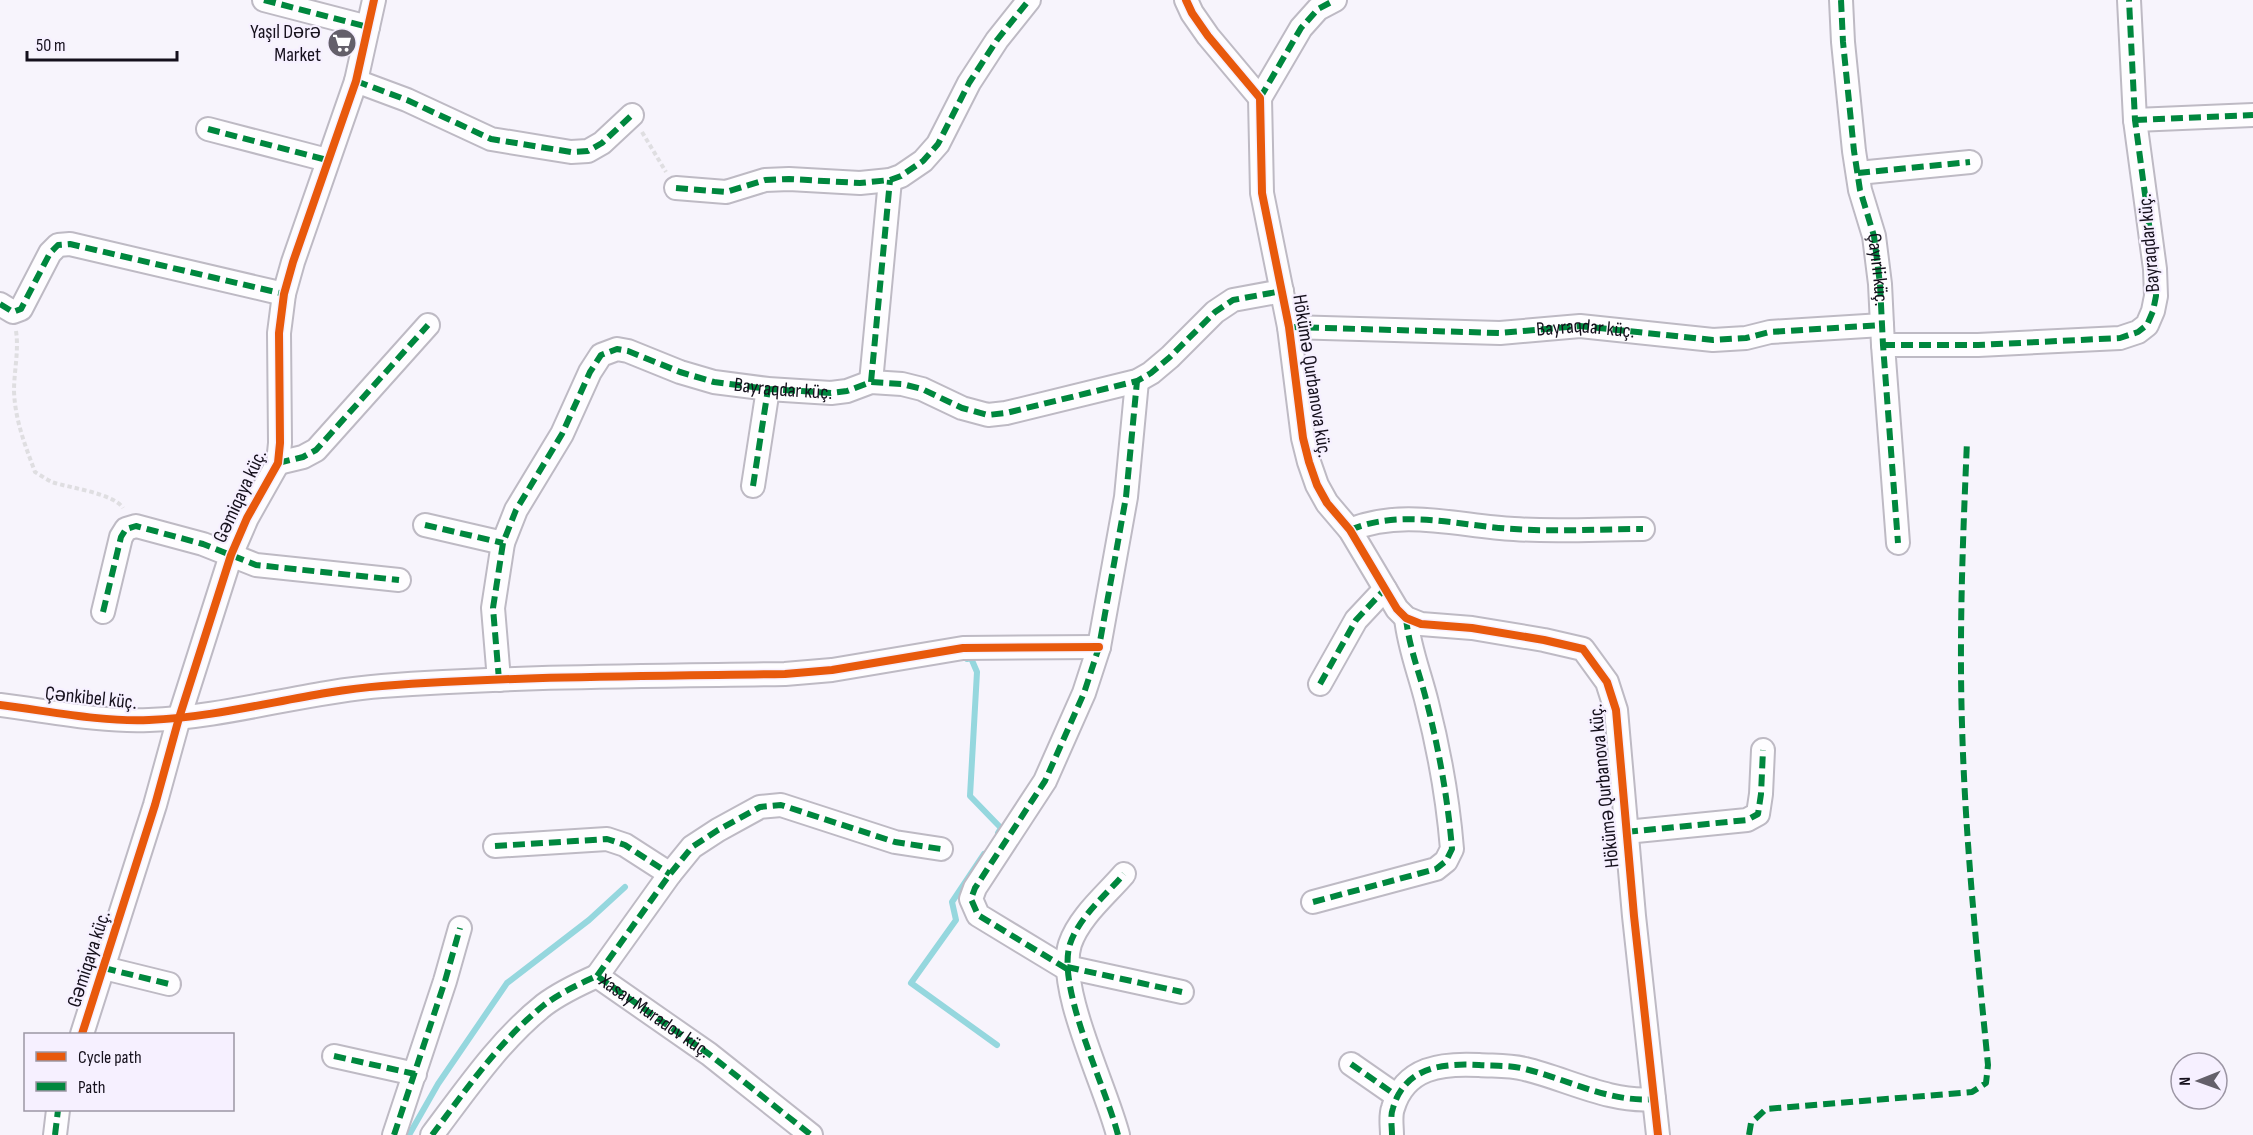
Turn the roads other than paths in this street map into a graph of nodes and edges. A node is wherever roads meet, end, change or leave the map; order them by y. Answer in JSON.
{"nodes":[{"id":1,"x":264,"y":0,"type":"edge"},
{"id":2,"x":374,"y":0,"type":"edge"},
{"id":3,"x":1029,"y":0,"type":"edge"},
{"id":4,"x":1186,"y":0,"type":"edge"},
{"id":5,"x":1335,"y":0,"type":"edge"},
{"id":6,"x":1841,"y":0,"type":"edge"},
{"id":7,"x":2129,"y":0,"type":"edge"},
{"id":8,"x":368,"y":27,"type":"junction"},
{"id":9,"x":356,"y":81,"type":"junction"},
{"id":10,"x":1260,"y":98,"type":"junction"},
{"id":11,"x":632,"y":115,"type":"road end"},
{"id":12,"x":2253,"y":115,"type":"edge"},
{"id":13,"x":2135,"y":120,"type":"junction"},
{"id":14,"x":208,"y":129,"type":"dead end"},
{"id":15,"x":327,"y":160,"type":"junction"},
{"id":16,"x":1970,"y":162,"type":"dead end"},
{"id":17,"x":1858,"y":173,"type":"junction"},
{"id":18,"x":890,"y":180,"type":"junction"},
{"id":19,"x":676,"y":188,"type":"road end"},
{"id":20,"x":1282,"y":291,"type":"junction"},
{"id":21,"x":284,"y":294,"type":"junction"},
{"id":22,"x":6,"y":308,"type":"edge"},
{"id":23,"x":428,"y":326,"type":"dead end"},
{"id":24,"x":1288,"y":327,"type":"junction"},
{"id":25,"x":1882,"y":335,"type":"junction"},
{"id":26,"x":1137,"y":381,"type":"junction"},
{"id":27,"x":871,"y":382,"type":"junction"},
{"id":28,"x":768,"y":389,"type":"junction"},
{"id":29,"x":278,"y":463,"type":"junction"},
{"id":30,"x":753,"y":486,"type":"dead end"},
{"id":31,"x":425,"y":525,"type":"dead end"},
{"id":32,"x":1643,"y":529,"type":"dead end"},
{"id":33,"x":1350,"y":530,"type":"junction"},
{"id":34,"x":503,"y":543,"type":"junction"},
{"id":35,"x":1898,"y":543,"type":"dead end"},
{"id":36,"x":231,"y":555,"type":"junction"},
{"id":37,"x":399,"y":580,"type":"dead end"},
{"id":38,"x":1385,"y":589,"type":"junction"},
{"id":39,"x":103,"y":612,"type":"dead end"},
{"id":40,"x":1406,"y":618,"type":"junction"},
{"id":41,"x":1099,"y":647,"type":"junction"},
{"id":42,"x":499,"y":680,"type":"junction"},
{"id":43,"x":1320,"y":684,"type":"dead end"},
{"id":44,"x":0,"y":705,"type":"edge"},
{"id":45,"x":179,"y":718,"type":"junction"},
{"id":46,"x":1763,"y":750,"type":"dead end"},
{"id":47,"x":1626,"y":832,"type":"junction"},
{"id":48,"x":495,"y":846,"type":"dead end"},
{"id":49,"x":941,"y":849,"type":"dead end"},
{"id":50,"x":670,"y":874,"type":"junction"},
{"id":51,"x":1124,"y":874,"type":"dead end"},
{"id":52,"x":1313,"y":902,"type":"dead end"},
{"id":53,"x":460,"y":927,"type":"dead end"},
{"id":54,"x":104,"y":968,"type":"junction"},
{"id":55,"x":1067,"y":968,"type":"junction"},
{"id":56,"x":597,"y":976,"type":"junction"},
{"id":57,"x":169,"y":984,"type":"dead end"},
{"id":58,"x":1182,"y":992,"type":"dead end"},
{"id":59,"x":83,"y":1033,"type":"edge"},
{"id":60,"x":334,"y":1056,"type":"dead end"},
{"id":61,"x":1351,"y":1064,"type":"dead end"},
{"id":62,"x":415,"y":1074,"type":"junction"},
{"id":63,"x":1397,"y":1096,"type":"junction"},
{"id":64,"x":1654,"y":1099,"type":"junction"},
{"id":65,"x":58,"y":1111,"type":"edge"},
{"id":66,"x":55,"y":1135,"type":"edge"},
{"id":67,"x":394,"y":1135,"type":"edge"},
{"id":68,"x":432,"y":1135,"type":"edge"},
{"id":69,"x":811,"y":1135,"type":"edge"},
{"id":70,"x":1118,"y":1135,"type":"edge"},
{"id":71,"x":1392,"y":1135,"type":"edge"},
{"id":72,"x":1658,"y":1135,"type":"edge"}],
"edges":[{"from":1,"to":8,"type":"street"},
{"from":2,"to":8,"type":"street","name":"Gəmiqaya küç."},
{"from":3,"to":18,"type":"street"},
{"from":4,"to":10,"type":"street"},
{"from":5,"to":10,"type":"street"},
{"from":6,"to":17,"type":"street","name":"Çayırli küç."},
{"from":7,"to":13,"type":"street","name":"Bayraqdar küç."},
{"from":8,"to":9,"type":"street","name":"Gəmiqaya küç."},
{"from":9,"to":11,"type":"street"},
{"from":9,"to":15,"type":"street","name":"Gəmiqaya küç."},
{"from":10,"to":20,"type":"street","name":"Hökümə Qurbanova küç."},
{"from":12,"to":13,"type":"street"},
{"from":13,"to":25,"type":"street","name":"Bayraqdar küç."},
{"from":14,"to":15,"type":"street"},
{"from":15,"to":21,"type":"street","name":"Gəmiqaya küç."},
{"from":16,"to":17,"type":"street"},
{"from":17,"to":25,"type":"street","name":"Çayırli küç."},
{"from":18,"to":19,"type":"street"},
{"from":18,"to":27,"type":"street"},
{"from":20,"to":24,"type":"street","name":"Hökümə Qurbanova küç."},
{"from":20,"to":26,"type":"street","name":"Bayraqdar küç."},
{"from":21,"to":22,"type":"street"},
{"from":21,"to":29,"type":"street","name":"Gəmiqaya küç."},
{"from":23,"to":29,"type":"street"},
{"from":24,"to":25,"type":"street","name":"Bayraqdar küç."},
{"from":24,"to":33,"type":"street","name":"Hökümə Qurbanova küç."},
{"from":25,"to":35,"type":"street","name":"Çayırli küç."},
{"from":26,"to":27,"type":"street","name":"Bayraqdar küç."},
{"from":26,"to":41,"type":"street"},
{"from":27,"to":28,"type":"street","name":"Bayraqdar küç."},
{"from":28,"to":30,"type":"street"},
{"from":28,"to":34,"type":"street","name":"Bayraqdar küç."},
{"from":29,"to":36,"type":"street","name":"Gəmiqaya küç."},
{"from":31,"to":34,"type":"street"},
{"from":32,"to":33,"type":"street"},
{"from":33,"to":38,"type":"street","name":"Hökümə Qurbanova küç."},
{"from":34,"to":42,"type":"street","name":"Bayraqdar küç."},
{"from":36,"to":37,"type":"street"},
{"from":36,"to":39,"type":"street"},
{"from":36,"to":45,"type":"street","name":"Gəmiqaya küç."},
{"from":38,"to":40,"type":"street","name":"Hökümə Qurbanova küç."},
{"from":38,"to":43,"type":"street"},
{"from":40,"to":47,"type":"street","name":"Hökümə Qurbanova küç."},
{"from":40,"to":52,"type":"street"},
{"from":41,"to":42,"type":"street","name":"Çənkibel küç."},
{"from":41,"to":55,"type":"street"},
{"from":42,"to":45,"type":"street","name":"Çənkibel küç."},
{"from":44,"to":45,"type":"street","name":"Çənkibel küç."},
{"from":45,"to":54,"type":"street","name":"Gəmiqaya küç."},
{"from":46,"to":47,"type":"street"},
{"from":47,"to":64,"type":"street","name":"Hökümə Qurbanova küç."},
{"from":48,"to":50,"type":"street"},
{"from":49,"to":50,"type":"street"},
{"from":50,"to":56,"type":"street"},
{"from":51,"to":55,"type":"street"},
{"from":53,"to":62,"type":"street"},
{"from":54,"to":57,"type":"street"},
{"from":54,"to":59,"type":"street","name":"Gəmiqaya küç."},
{"from":55,"to":58,"type":"street"},
{"from":55,"to":70,"type":"street"},
{"from":56,"to":68,"type":"street","name":"Xasay Muradov küç."},
{"from":56,"to":69,"type":"street","name":"Xasay Muradov küç."},
{"from":60,"to":62,"type":"street"},
{"from":61,"to":63,"type":"street"},
{"from":62,"to":67,"type":"street"},
{"from":63,"to":64,"type":"street"},
{"from":63,"to":71,"type":"street"},
{"from":64,"to":72,"type":"street","name":"Hökümə Qurbanova küç."},
{"from":65,"to":66,"type":"street"}]}
